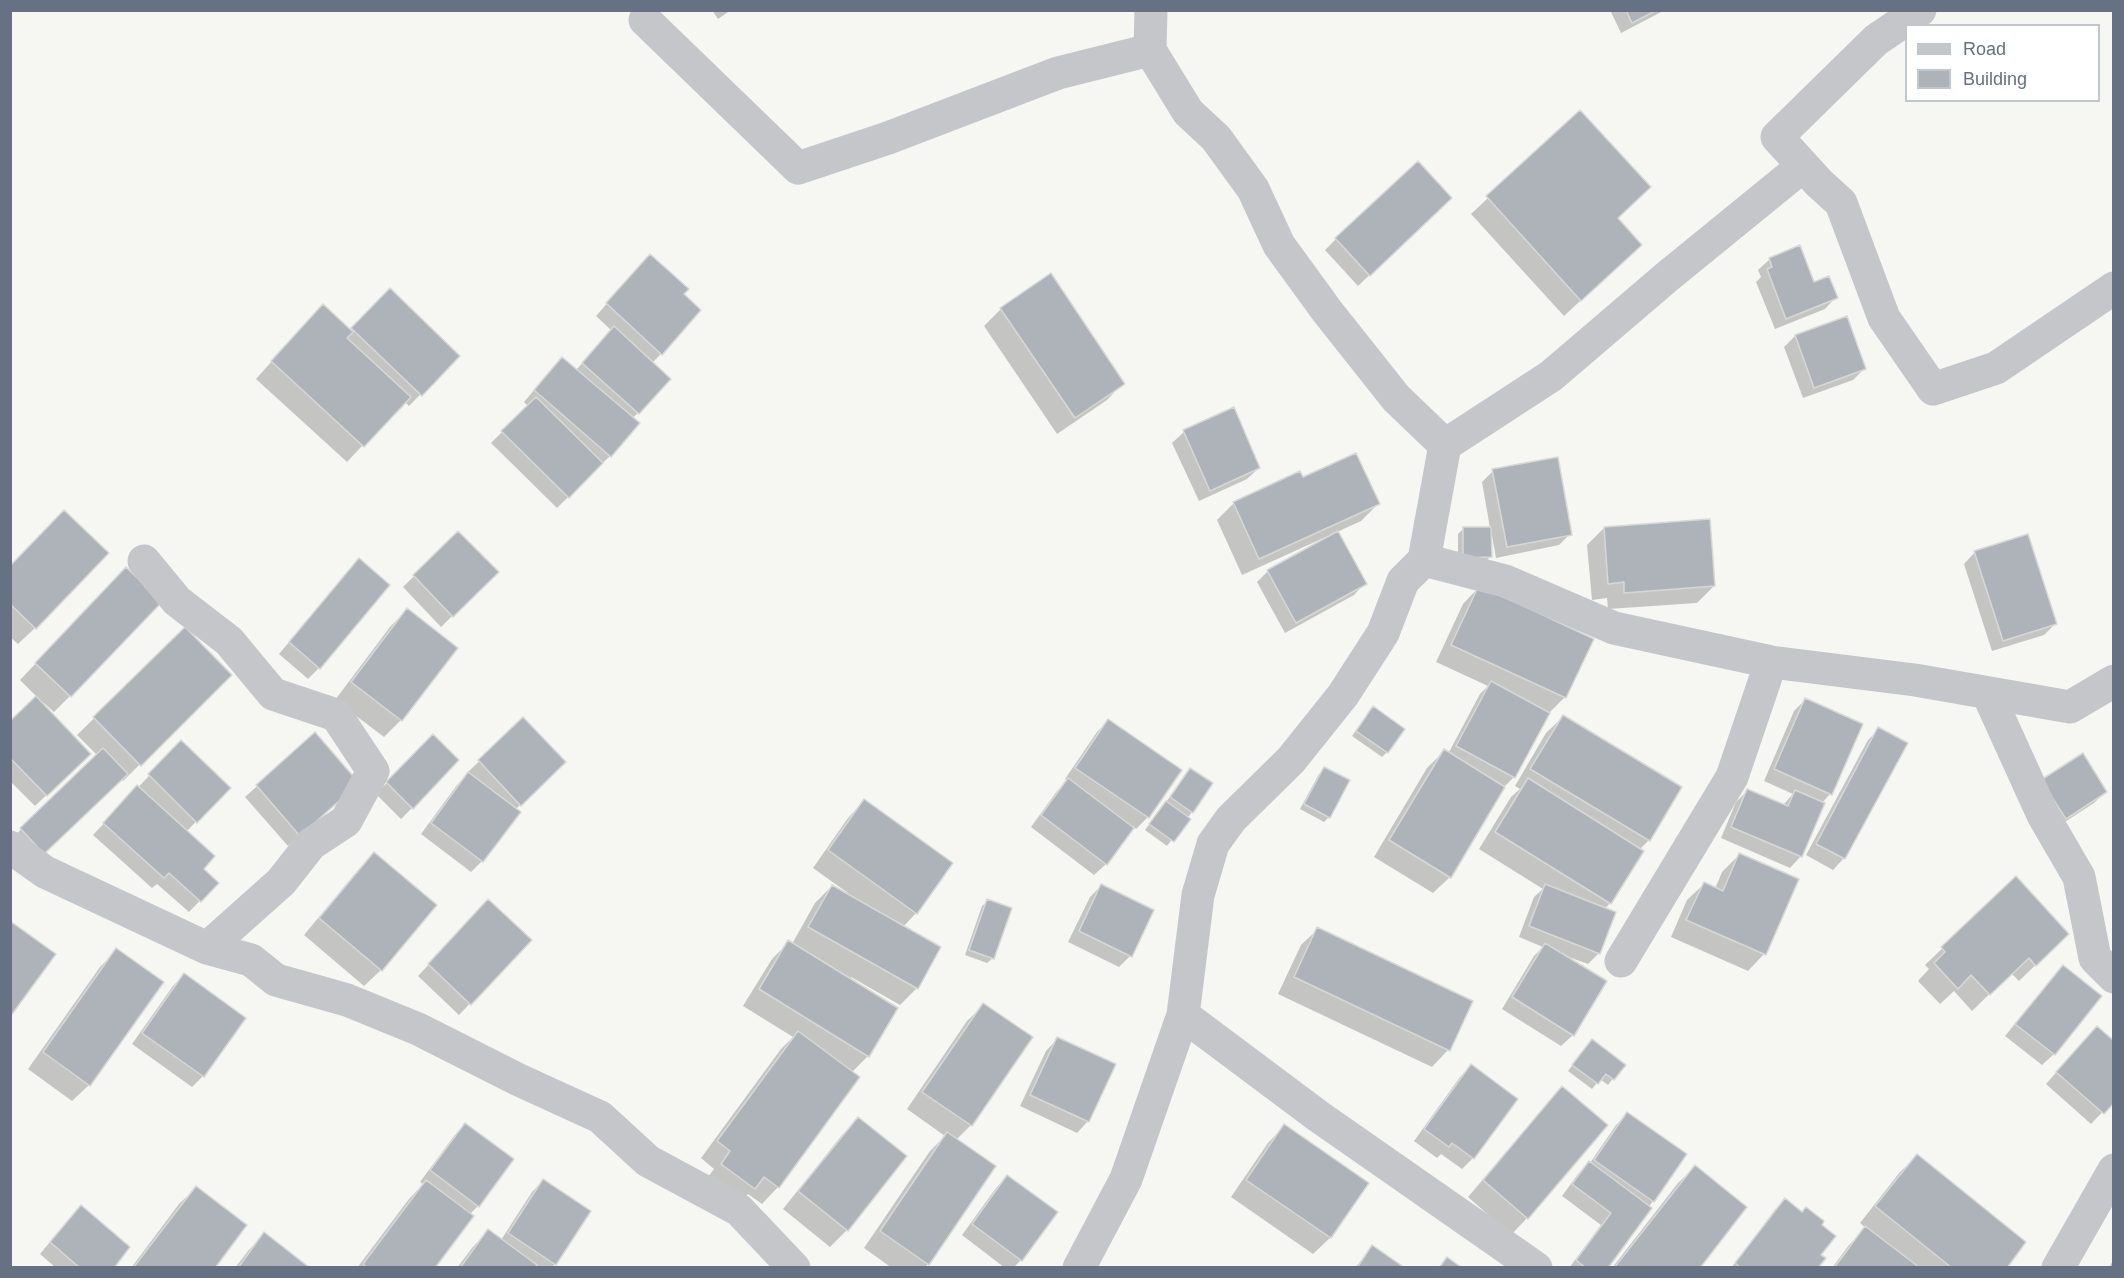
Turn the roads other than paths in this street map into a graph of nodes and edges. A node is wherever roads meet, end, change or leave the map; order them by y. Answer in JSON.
{"nodes":[{"id":1,"x":1151,"y":10,"type":"edge"},
{"id":2,"x":1920,"y":10,"type":"edge"},
{"id":3,"x":645,"y":20,"type":"dead end"},
{"id":4,"x":1150,"y":50,"type":"junction"},
{"id":5,"x":1803,"y":166,"type":"junction"},
{"id":6,"x":2114,"y":288,"type":"edge"},
{"id":7,"x":1444,"y":445,"type":"junction"},
{"id":8,"x":1424,"y":560,"type":"junction"},
{"id":9,"x":144,"y":561,"type":"dead end"},
{"id":10,"x":1772,"y":662,"type":"junction"},
{"id":11,"x":2114,"y":681,"type":"edge"},
{"id":12,"x":1988,"y":694,"type":"junction"},
{"id":13,"x":10,"y":847,"type":"edge"},
{"id":14,"x":207,"y":948,"type":"junction"},
{"id":15,"x":1621,"y":961,"type":"dead end"},
{"id":16,"x":2114,"y":976,"type":"edge"},
{"id":17,"x":1184,"y":1015,"type":"junction"},
{"id":18,"x":2114,"y":1170,"type":"edge"},
{"id":19,"x":794,"y":1268,"type":"edge"},
{"id":20,"x":1079,"y":1268,"type":"edge"},
{"id":21,"x":1536,"y":1268,"type":"edge"},
{"id":22,"x":2058,"y":1268,"type":"edge"}],
"edges":[{"from":1,"to":4,"type":"street"},
{"from":2,"to":5,"type":"street"},
{"from":3,"to":4,"type":"street"},
{"from":4,"to":7,"type":"street"},
{"from":5,"to":6,"type":"street"},
{"from":5,"to":7,"type":"street"},
{"from":7,"to":8,"type":"street"},
{"from":8,"to":10,"type":"street"},
{"from":8,"to":17,"type":"street"},
{"from":9,"to":14,"type":"street"},
{"from":10,"to":12,"type":"street"},
{"from":10,"to":15,"type":"street"},
{"from":11,"to":12,"type":"street"},
{"from":12,"to":16,"type":"street"},
{"from":13,"to":14,"type":"street"},
{"from":14,"to":19,"type":"street"},
{"from":17,"to":20,"type":"street"},
{"from":17,"to":21,"type":"street"},
{"from":18,"to":22,"type":"street"}]}
